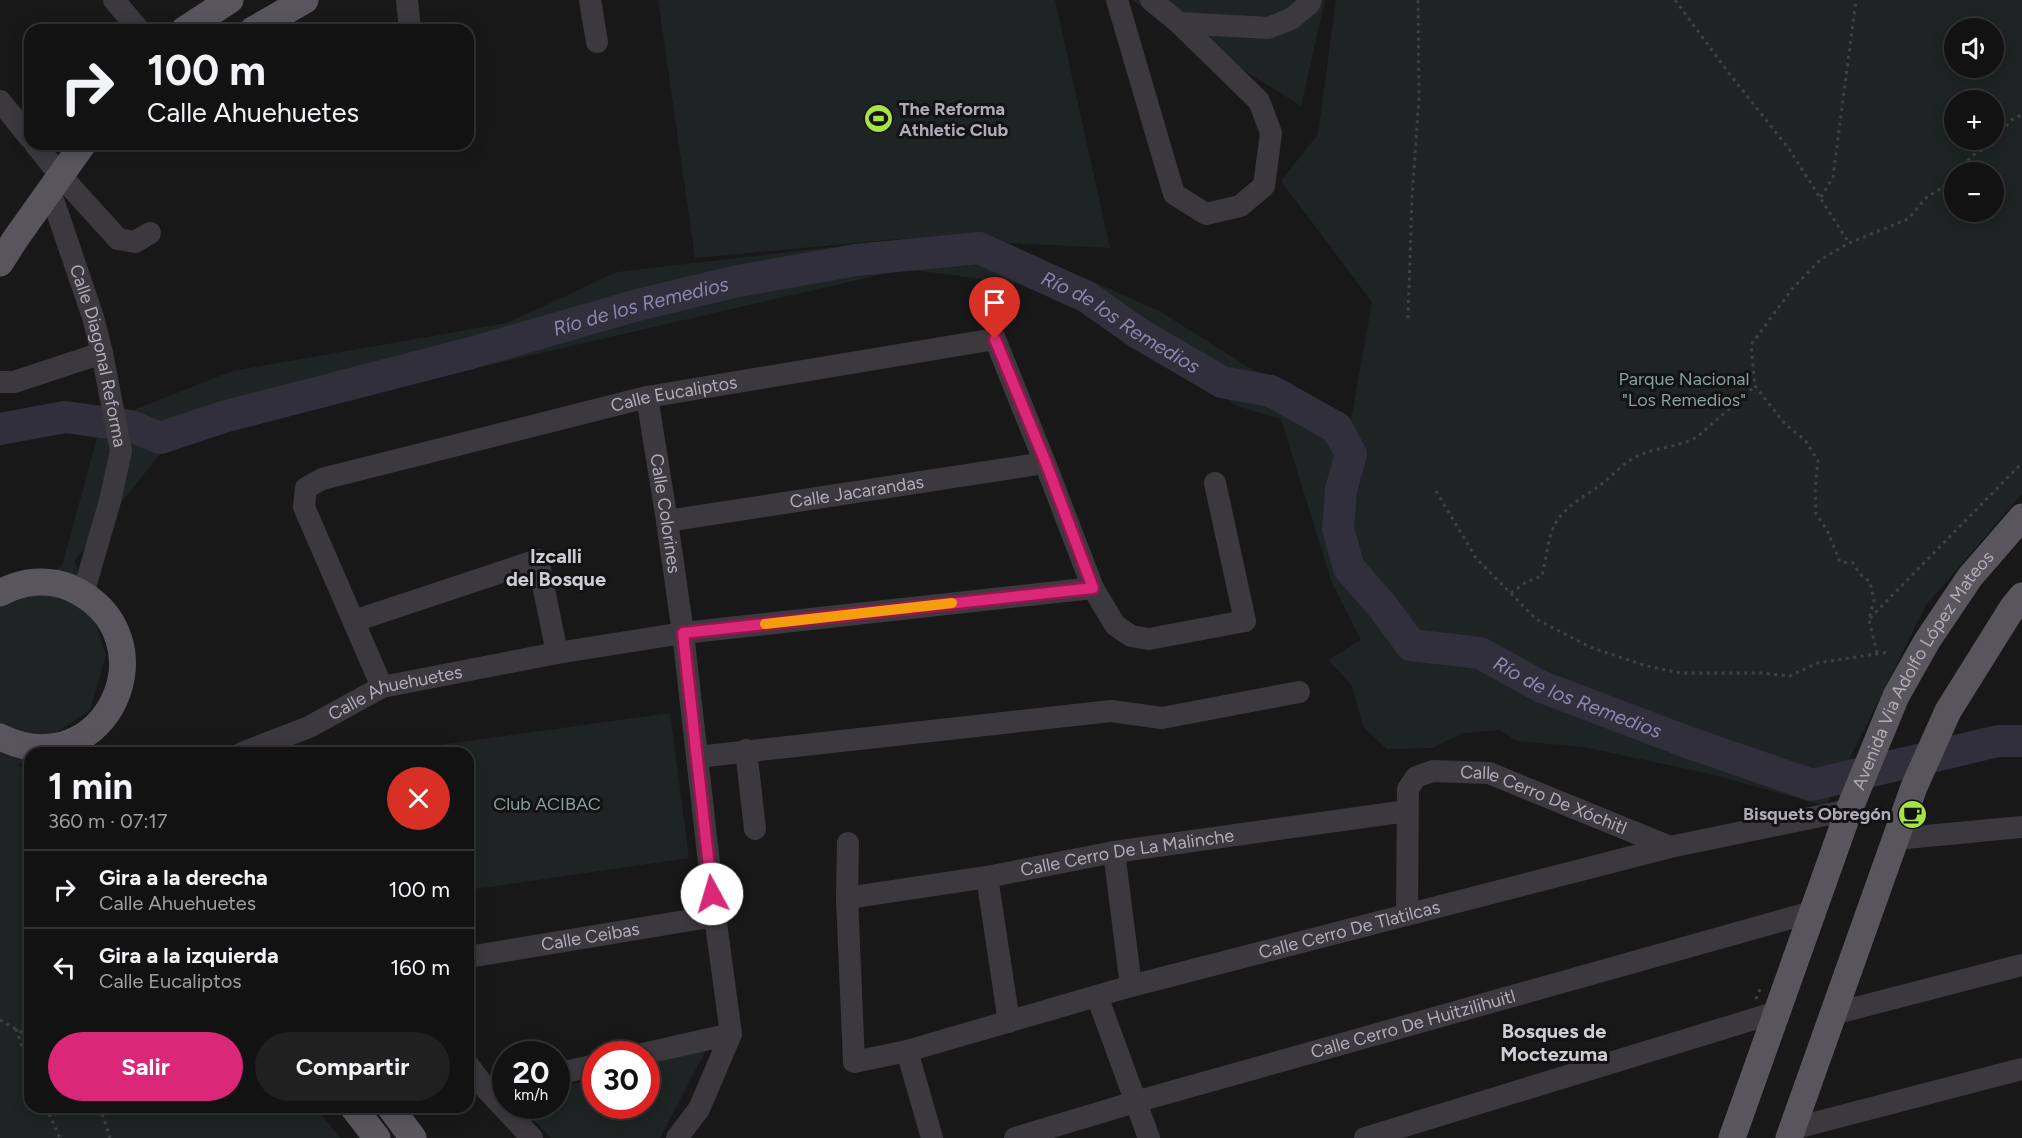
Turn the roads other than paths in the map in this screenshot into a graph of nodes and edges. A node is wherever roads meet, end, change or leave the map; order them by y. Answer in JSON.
{"nodes":[{"id":1,"x":114,"y":0,"type":"edge"},
{"id":2,"x":230,"y":0,"type":"edge"},
{"id":3,"x":305,"y":0,"type":"edge"},
{"id":4,"x":407,"y":0,"type":"edge"},
{"id":5,"x":590,"y":0,"type":"edge"},
{"id":6,"x":1117,"y":0,"type":"edge"},
{"id":7,"x":1150,"y":0,"type":"edge"},
{"id":8,"x":1311,"y":0,"type":"edge"},
{"id":9,"x":1179,"y":23,"type":"junction"},
{"id":10,"x":134,"y":24,"type":"edge"},
{"id":11,"x":193,"y":24,"type":"edge"},
{"id":12,"x":263,"y":24,"type":"edge"},
{"id":13,"x":409,"y":24,"type":"edge"},
{"id":14,"x":597,"y":42,"type":"dead end"},
{"id":15,"x":0,"y":101,"type":"edge"},
{"id":16,"x":24,"y":131,"type":"edge"},
{"id":17,"x":38,"y":150,"type":"edge"},
{"id":18,"x":79,"y":150,"type":"edge"},
{"id":19,"x":55,"y":183,"type":"junction"},
{"id":20,"x":150,"y":233,"type":"dead end"},
{"id":21,"x":0,"y":263,"type":"edge"},
{"id":22,"x":102,"y":353,"type":"junction"},
{"id":23,"x":0,"y":382,"type":"edge"},
{"id":24,"x":646,"y":397,"type":"junction"},
{"id":25,"x":1046,"y":463,"type":"junction"},
{"id":26,"x":1215,"y":483,"type":"dead end"},
{"id":27,"x":2022,"y":517,"type":"edge"},
{"id":28,"x":668,"y":521,"type":"junction"},
{"id":29,"x":1093,"y":588,"type":"junction"},
{"id":30,"x":0,"y":593,"type":"edge"},
{"id":31,"x":83,"y":594,"type":"junction"},
{"id":32,"x":2019,"y":604,"type":"edge"},
{"id":33,"x":354,"y":621,"type":"junction"},
{"id":34,"x":683,"y":633,"type":"junction"},
{"id":35,"x":557,"y":653,"type":"junction"},
{"id":36,"x":382,"y":687,"type":"junction"},
{"id":37,"x":1299,"y":692,"type":"dead end"},
{"id":38,"x":14,"y":742,"type":"edge"},
{"id":39,"x":89,"y":745,"type":"edge"},
{"id":40,"x":39,"y":747,"type":"edge"},
{"id":41,"x":50,"y":747,"type":"edge"},
{"id":42,"x":257,"y":747,"type":"edge"},
{"id":43,"x":747,"y":750,"type":"junction"},
{"id":44,"x":697,"y":757,"type":"junction"},
{"id":45,"x":1854,"y":798,"type":"junction"},
{"id":46,"x":1407,"y":811,"type":"junction"},
{"id":47,"x":2022,"y":826,"type":"edge"},
{"id":48,"x":756,"y":829,"type":"dead end"},
{"id":49,"x":1895,"y":838,"type":"junction"},
{"id":50,"x":848,"y":843,"type":"dead end"},
{"id":51,"x":1670,"y":847,"type":"junction"},
{"id":52,"x":1114,"y":852,"type":"junction"},
{"id":53,"x":987,"y":877,"type":"junction"},
{"id":54,"x":848,"y":898,"type":"junction"},
{"id":55,"x":1812,"y":912,"type":"junction"},
{"id":56,"x":1407,"y":915,"type":"junction"},
{"id":57,"x":715,"y":916,"type":"junction"},
{"id":58,"x":474,"y":956,"type":"edge"},
{"id":59,"x":2022,"y":965,"type":"edge"},
{"id":60,"x":1131,"y":986,"type":"junction"},
{"id":61,"x":1097,"y":996,"type":"junction"},
{"id":62,"x":1777,"y":1012,"type":"junction"},
{"id":63,"x":1833,"y":1014,"type":"junction"},
{"id":64,"x":1009,"y":1022,"type":"junction"},
{"id":65,"x":730,"y":1034,"type":"junction"},
{"id":66,"x":660,"y":1050,"type":"edge"},
{"id":67,"x":907,"y":1051,"type":"junction"},
{"id":68,"x":2022,"y":1069,"type":"edge"},
{"id":69,"x":474,"y":1070,"type":"edge"},
{"id":70,"x":492,"y":1085,"type":"edge"},
{"id":71,"x":1135,"y":1102,"type":"junction"},
{"id":72,"x":358,"y":1113,"type":"edge"},
{"id":73,"x":394,"y":1113,"type":"edge"},
{"id":74,"x":518,"y":1119,"type":"edge"},
{"id":75,"x":1790,"y":1134,"type":"edge"},
{"id":76,"x":377,"y":1138,"type":"edge"},
{"id":77,"x":413,"y":1138,"type":"edge"},
{"id":78,"x":532,"y":1138,"type":"edge"},
{"id":79,"x":677,"y":1138,"type":"edge"},
{"id":80,"x":932,"y":1138,"type":"edge"},
{"id":81,"x":1015,"y":1138,"type":"edge"},
{"id":82,"x":1149,"y":1138,"type":"edge"},
{"id":83,"x":1365,"y":1138,"type":"edge"},
{"id":84,"x":1732,"y":1138,"type":"edge"}],
"edges":[{"from":1,"to":10,"type":"street"},
{"from":2,"to":11,"type":"main road"},
{"from":3,"to":12,"type":"main road"},
{"from":4,"to":13,"type":"street"},
{"from":5,"to":14,"type":"street"},
{"from":6,"to":9,"type":"street"},
{"from":7,"to":9,"type":"street"},
{"from":8,"to":9,"type":"street"},
{"from":15,"to":16,"type":"street"},
{"from":17,"to":19,"type":"street"},
{"from":18,"to":19,"type":"main road"},
{"from":19,"to":20,"type":"street"},
{"from":19,"to":21,"type":"main road"},
{"from":19,"to":22,"type":"street","name":"Calle Diagonal Reforma"},
{"from":22,"to":23,"type":"street"},
{"from":22,"to":31,"type":"street","name":"Calle Diagonal Reforma"},
{"from":24,"to":25,"type":"street","name":"Calle Eucaliptos"},
{"from":24,"to":28,"type":"street","name":"Calle Colorines"},
{"from":24,"to":33,"type":"street","name":"Calle Eucaliptos"},
{"from":25,"to":28,"type":"street","name":"Calle Jacarandas"},
{"from":25,"to":29,"type":"street","name":"Calle Eucaliptos"},
{"from":26,"to":29,"type":"street","name":"Calle Eucaliptos"},
{"from":27,"to":45,"type":"main road","name":"Avenida Via Adolfo López Mateos"},
{"from":28,"to":34,"type":"street","name":"Calle Colorines"},
{"from":29,"to":34,"type":"street","name":"Calle Ahuehuetes"},
{"from":30,"to":31,"type":"main road"},
{"from":31,"to":39,"type":"main road"},
{"from":32,"to":49,"type":"main road"},
{"from":33,"to":35,"type":"street"},
{"from":33,"to":36,"type":"street","name":"Calle Eucaliptos"},
{"from":34,"to":35,"type":"street","name":"Calle Ahuehuetes"},
{"from":34,"to":44,"type":"street","name":"Calle Colorines"},
{"from":35,"to":36,"type":"street","name":"Calle Ahuehuetes"},
{"from":36,"to":42,"type":"street","name":"Calle Ahuehuetes"},
{"from":37,"to":43,"type":"street"},
{"from":38,"to":40,"type":"main road"},
{"from":39,"to":41,"type":"main road"},
{"from":43,"to":44,"type":"street"},
{"from":43,"to":48,"type":"street"},
{"from":44,"to":57,"type":"street","name":"Calle Colorines"},
{"from":45,"to":51,"type":"street","name":"Calle Cerro De Tlatilcas"},
{"from":45,"to":55,"type":"main road","name":"Avenida Via Adolfo López Mateos"},
{"from":46,"to":51,"type":"street","name":"Calle Cerro De Xóchitl"},
{"from":46,"to":52,"type":"street","name":"Calle Cerro De La Malinche"},
{"from":46,"to":56,"type":"street"},
{"from":47,"to":49,"type":"street"},
{"from":49,"to":63,"type":"main road"},
{"from":50,"to":54,"type":"street"},
{"from":51,"to":56,"type":"street","name":"Calle Cerro De Tlatilcas"},
{"from":52,"to":53,"type":"street","name":"Calle Cerro De La Malinche"},
{"from":52,"to":60,"type":"street"},
{"from":53,"to":54,"type":"street","name":"Calle Cerro De La Malinche"},
{"from":53,"to":64,"type":"street"},
{"from":54,"to":67,"type":"street","name":"Calle Cerro De Tlatilcas"},
{"from":55,"to":62,"type":"main road","name":"Avenida Via Adolfo López Mateos"},
{"from":55,"to":71,"type":"street","name":"Calle Cerro De Huitzilihuitl"},
{"from":56,"to":60,"type":"street","name":"Calle Cerro De Tlatilcas"},
{"from":57,"to":58,"type":"street","name":"Calle Ceibas"},
{"from":57,"to":65,"type":"street","name":"Calle Colorines"},
{"from":59,"to":63,"type":"street"},
{"from":60,"to":61,"type":"street","name":"Calle Cerro De Tlatilcas"},
{"from":61,"to":64,"type":"street","name":"Calle Cerro De Tlatilcas"},
{"from":61,"to":71,"type":"street"},
{"from":62,"to":83,"type":"street"},
{"from":62,"to":84,"type":"main road","name":"Avenida Via Adolfo López Mateos"},
{"from":63,"to":75,"type":"main road"},
{"from":64,"to":67,"type":"street","name":"Calle Cerro De Tlatilcas"},
{"from":65,"to":66,"type":"street"},
{"from":65,"to":79,"type":"street"},
{"from":67,"to":80,"type":"street"},
{"from":68,"to":75,"type":"street"},
{"from":69,"to":70,"type":"street"},
{"from":71,"to":81,"type":"street","name":"Calle Cerro De Huitzilihuitl"},
{"from":71,"to":82,"type":"street"},
{"from":72,"to":76,"type":"main road"},
{"from":73,"to":77,"type":"main road"},
{"from":74,"to":78,"type":"street"}]}
